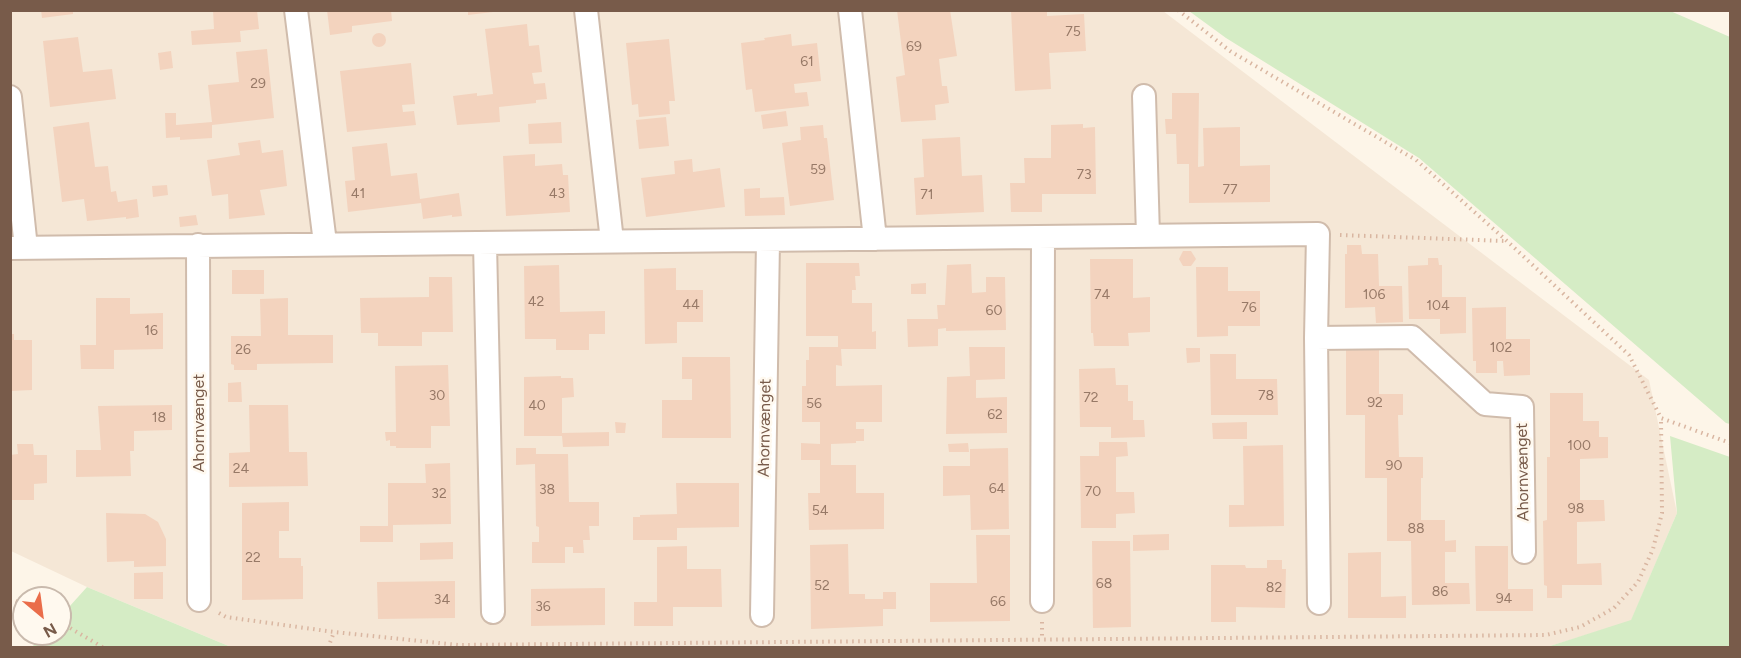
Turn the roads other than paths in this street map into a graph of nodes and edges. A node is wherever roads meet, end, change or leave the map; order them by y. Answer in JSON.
{"nodes":[{"id":1,"x":296,"y":10,"type":"edge"},
{"id":2,"x":586,"y":10,"type":"edge"},
{"id":3,"x":850,"y":10,"type":"edge"},
{"id":4,"x":1144,"y":96,"type":"dead end"},
{"id":5,"x":10,"y":97,"type":"edge"},
{"id":6,"x":1148,"y":236,"type":"junction"},
{"id":7,"x":1043,"y":237,"type":"junction"},
{"id":8,"x":875,"y":239,"type":"junction"},
{"id":9,"x":768,"y":241,"type":"junction"},
{"id":10,"x":612,"y":242,"type":"junction"},
{"id":11,"x":325,"y":243,"type":"junction"},
{"id":12,"x":485,"y":243,"type":"junction"},
{"id":13,"x":198,"y":245,"type":"junction"},
{"id":14,"x":18,"y":248,"type":"edge"},
{"id":15,"x":1316,"y":338,"type":"junction"},
{"id":16,"x":1524,"y":552,"type":"dead end"},
{"id":17,"x":199,"y":600,"type":"road end"},
{"id":18,"x":1042,"y":601,"type":"dead end"},
{"id":19,"x":1319,"y":603,"type":"dead end"},
{"id":20,"x":493,"y":612,"type":"dead end"},
{"id":21,"x":762,"y":615,"type":"dead end"}],
"edges":[{"from":1,"to":11,"type":"street"},
{"from":2,"to":10,"type":"street"},
{"from":3,"to":8,"type":"street"},
{"from":4,"to":6,"type":"street"},
{"from":5,"to":14,"type":"street"},
{"from":6,"to":7,"type":"street"},
{"from":6,"to":15,"type":"street"},
{"from":7,"to":8,"type":"street"},
{"from":7,"to":18,"type":"street"},
{"from":8,"to":9,"type":"street"},
{"from":9,"to":10,"type":"street"},
{"from":9,"to":21,"type":"street","name":"Ahornvænget"},
{"from":10,"to":12,"type":"street"},
{"from":11,"to":12,"type":"street"},
{"from":11,"to":13,"type":"street"},
{"from":12,"to":20,"type":"street"},
{"from":13,"to":14,"type":"street"},
{"from":13,"to":17,"type":"street","name":"Ahornvænget"},
{"from":15,"to":16,"type":"street","name":"Ahornvænget"},
{"from":15,"to":19,"type":"street"}]}
